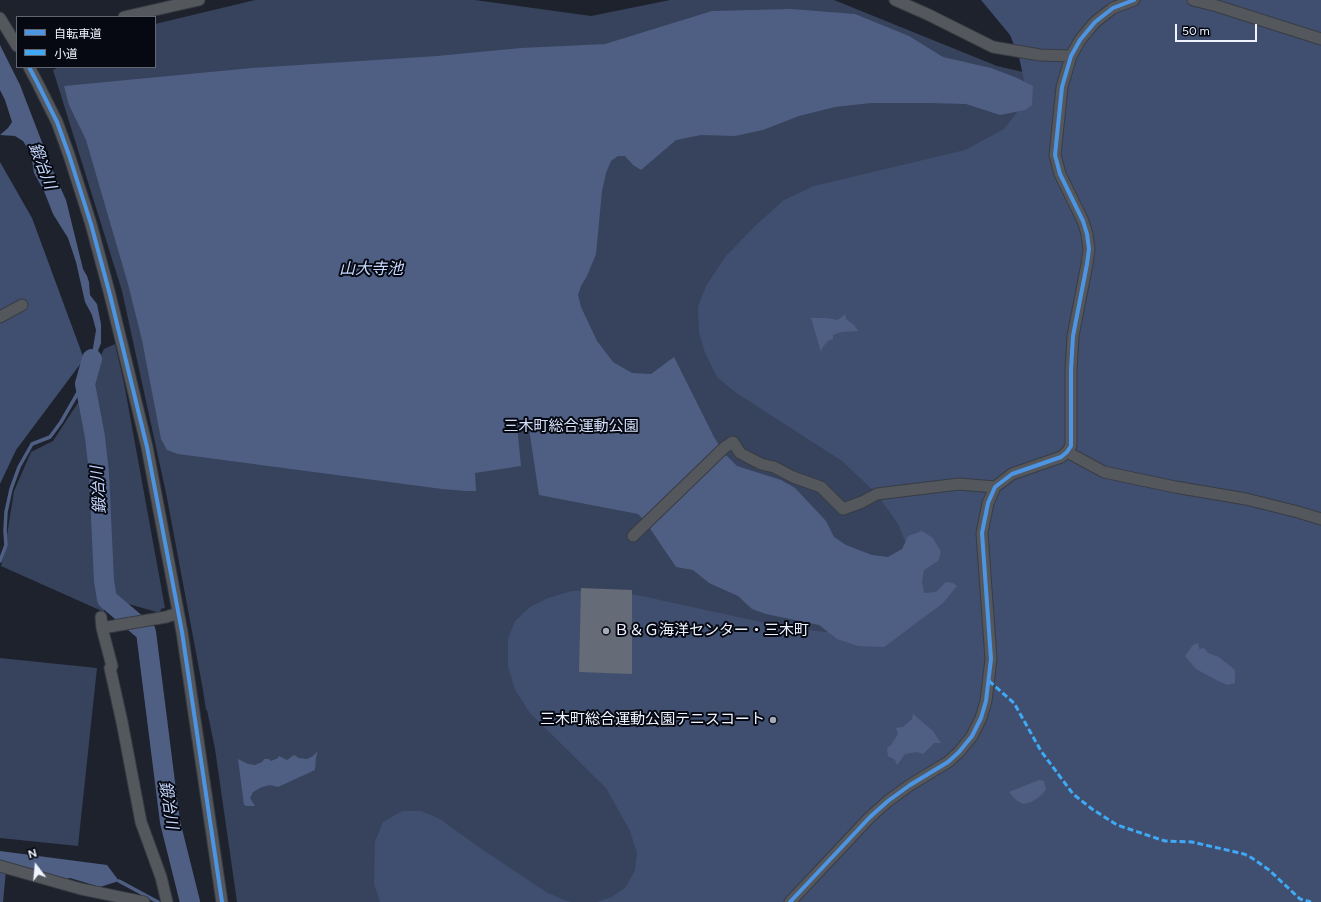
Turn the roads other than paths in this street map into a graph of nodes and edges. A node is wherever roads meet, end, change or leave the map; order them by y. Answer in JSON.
{"nodes":[{"id":1,"x":199,"y":0,"type":"edge"},
{"id":2,"x":895,"y":0,"type":"edge"},
{"id":3,"x":1134,"y":0,"type":"edge"},
{"id":4,"x":1192,"y":0,"type":"edge"},
{"id":5,"x":128,"y":16,"type":"edge"},
{"id":6,"x":0,"y":18,"type":"edge"},
{"id":7,"x":1321,"y":39,"type":"edge"},
{"id":8,"x":16,"y":44,"type":"edge"},
{"id":9,"x":1071,"y":56,"type":"junction"},
{"id":10,"x":31,"y":68,"type":"edge"},
{"id":11,"x":22,"y":305,"type":"dead end"},
{"id":12,"x":0,"y":317,"type":"edge"},
{"id":13,"x":1067,"y":452,"type":"junction"},
{"id":14,"x":995,"y":487,"type":"junction"},
{"id":15,"x":1321,"y":519,"type":"edge"},
{"id":16,"x":633,"y":536,"type":"dead end"},
{"id":17,"x":178,"y":613,"type":"junction"},
{"id":18,"x":101,"y":616,"type":"dead end"},
{"id":19,"x":102,"y":628,"type":"junction"},
{"id":20,"x":0,"y":866,"type":"edge"},
{"id":21,"x":144,"y":902,"type":"edge"},
{"id":22,"x":167,"y":902,"type":"edge"},
{"id":23,"x":222,"y":902,"type":"edge"},
{"id":24,"x":790,"y":902,"type":"edge"}],
"edges":[{"from":1,"to":5,"type":"street"},
{"from":2,"to":9,"type":"street"},
{"from":3,"to":9,"type":"street"},
{"from":4,"to":7,"type":"street"},
{"from":6,"to":8,"type":"street"},
{"from":9,"to":13,"type":"street"},
{"from":10,"to":17,"type":"street"},
{"from":11,"to":12,"type":"street"},
{"from":13,"to":14,"type":"street"},
{"from":13,"to":15,"type":"street"},
{"from":14,"to":16,"type":"street"},
{"from":14,"to":24,"type":"street"},
{"from":17,"to":19,"type":"street"},
{"from":17,"to":23,"type":"street"},
{"from":18,"to":19,"type":"street"},
{"from":19,"to":22,"type":"street"},
{"from":20,"to":21,"type":"street"}]}
